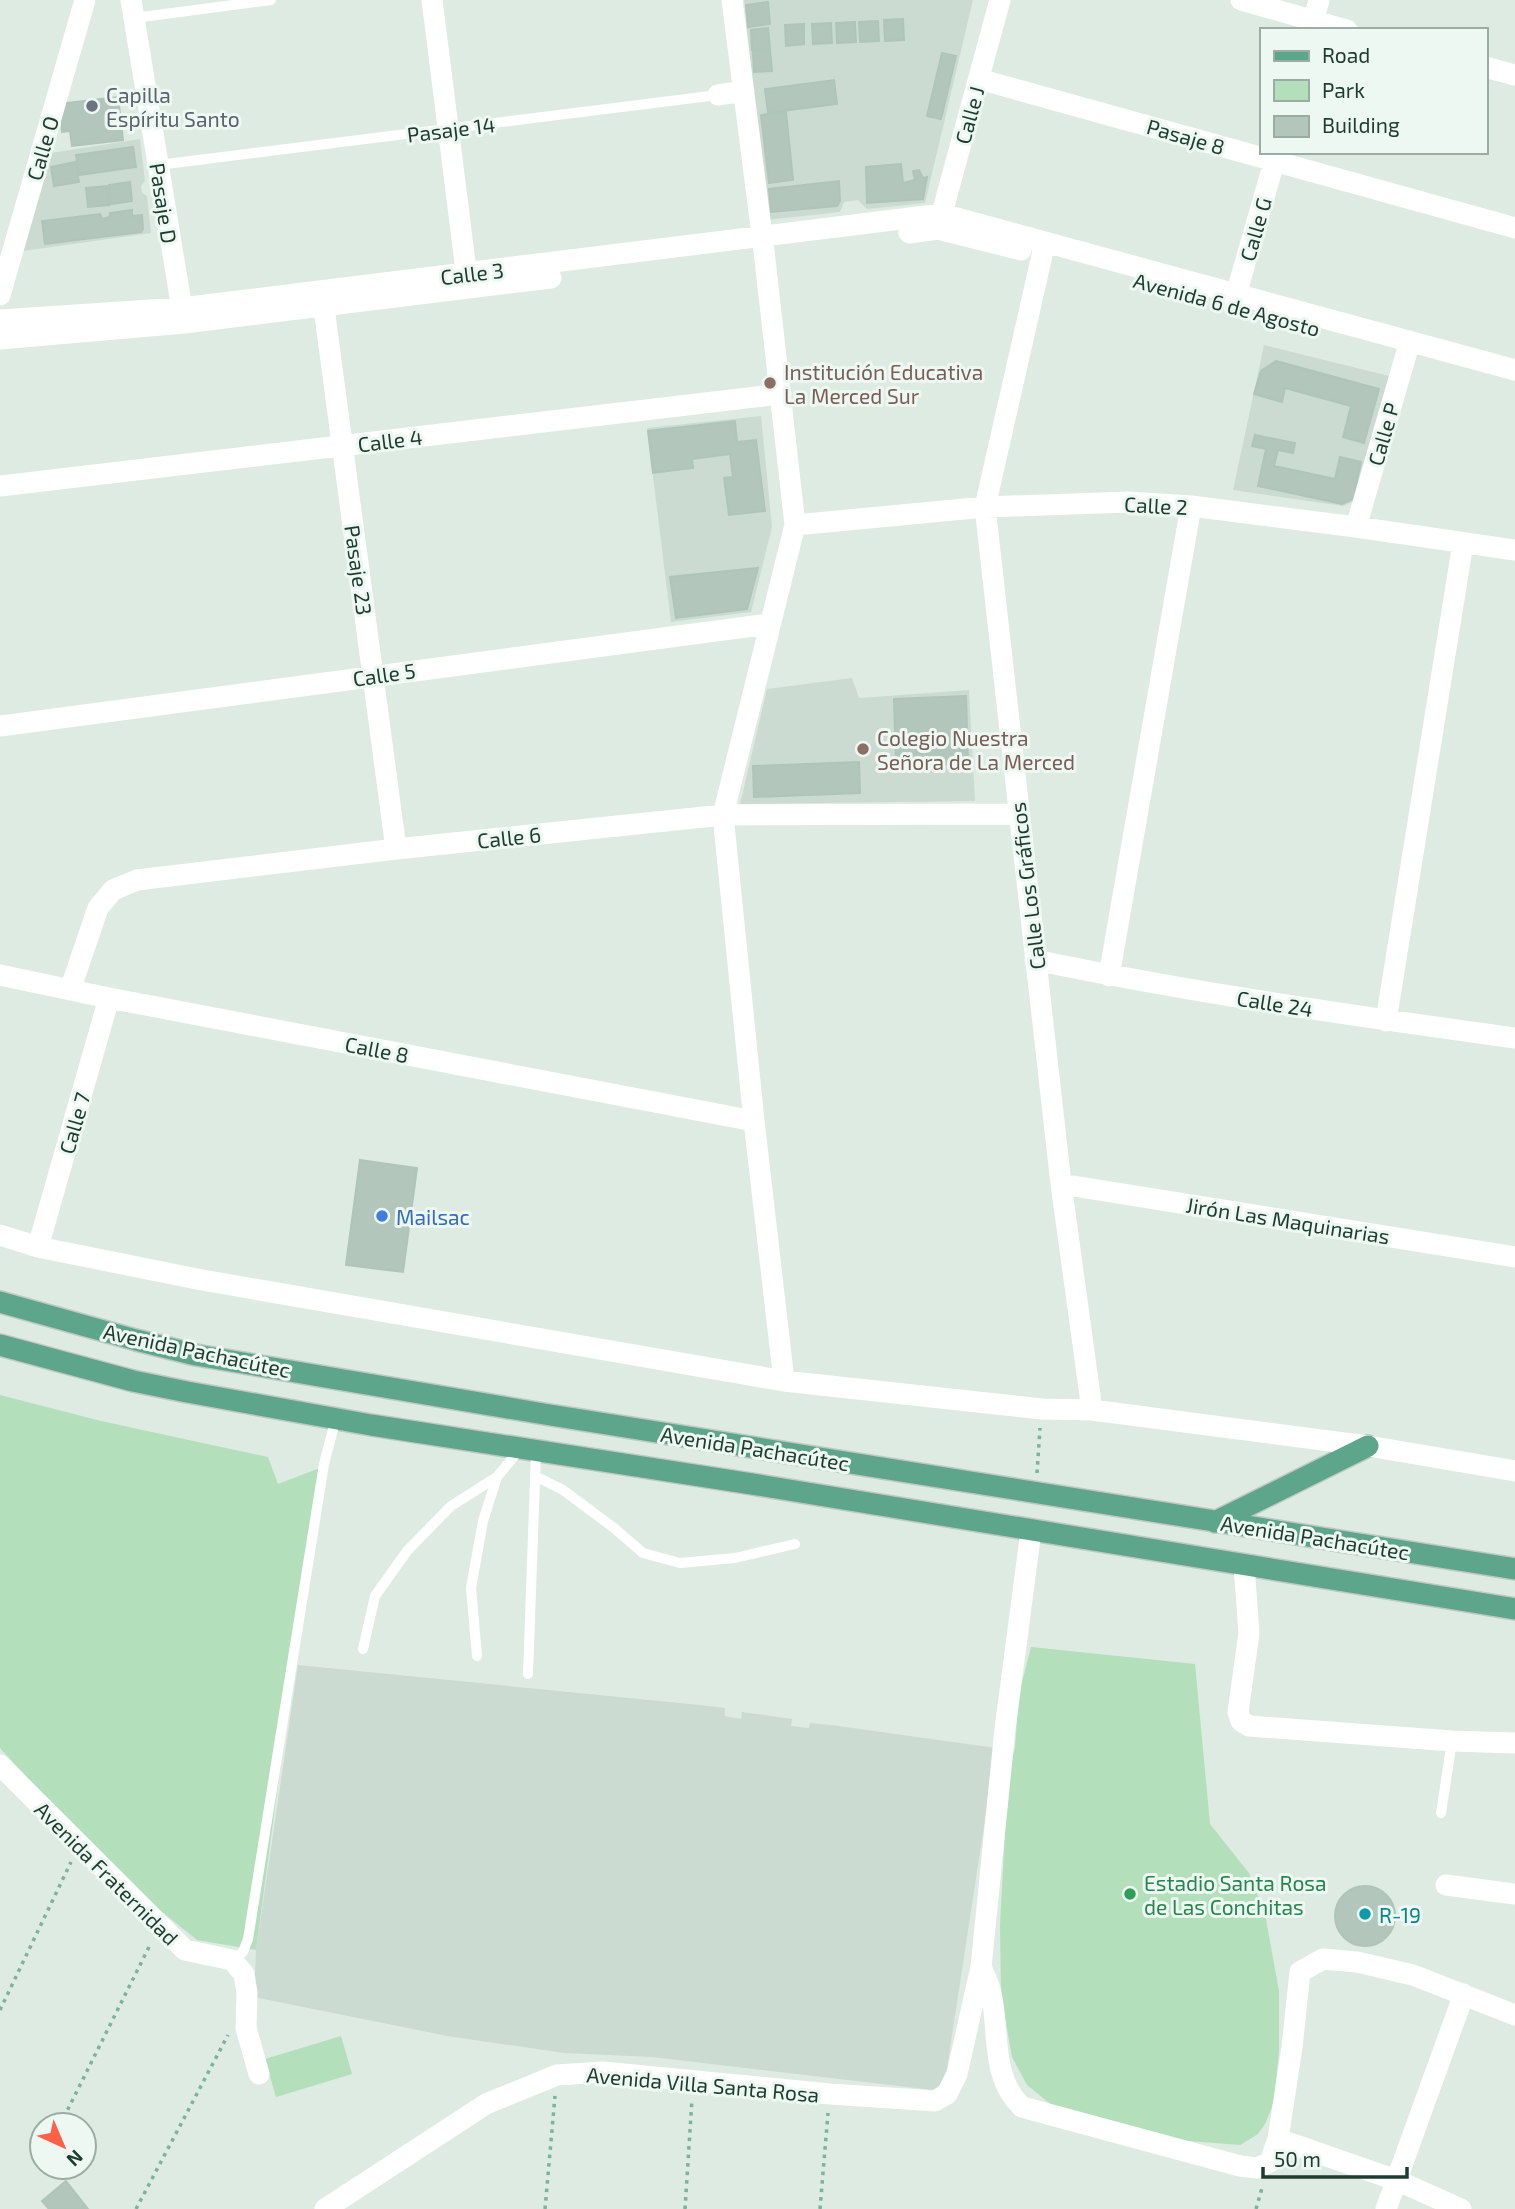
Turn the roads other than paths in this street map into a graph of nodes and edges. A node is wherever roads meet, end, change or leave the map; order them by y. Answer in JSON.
{"nodes":[{"id":1,"x":85,"y":0,"type":"edge"},
{"id":2,"x":271,"y":0,"type":"edge"},
{"id":3,"x":432,"y":0,"type":"edge"},
{"id":4,"x":732,"y":0,"type":"edge"},
{"id":5,"x":1000,"y":0,"type":"edge"},
{"id":6,"x":1241,"y":0,"type":"edge"},
{"id":7,"x":132,"y":9,"type":"edge"},
{"id":8,"x":1315,"y":17,"type":"edge"},
{"id":9,"x":1342,"y":28,"type":"edge"},
{"id":10,"x":1487,"y":68,"type":"edge"},
{"id":11,"x":1515,"y":75,"type":"edge"},
{"id":12,"x":979,"y":79,"type":"junction"},
{"id":13,"x":744,"y":91,"type":"junction"},
{"id":14,"x":718,"y":95,"type":"joint"},
{"id":15,"x":448,"y":129,"type":"junction"},
{"id":16,"x":1260,"y":153,"type":"edge"},
{"id":17,"x":1276,"y":157,"type":"edge"},
{"id":18,"x":158,"y":165,"type":"junction"},
{"id":19,"x":940,"y":222,"type":"junction"},
{"id":20,"x":1515,"y":228,"type":"edge"},
{"id":21,"x":763,"y":244,"type":"junction"},
{"id":22,"x":1043,"y":249,"type":"junction"},
{"id":23,"x":467,"y":281,"type":"junction"},
{"id":24,"x":0,"y":295,"type":"edge"},
{"id":25,"x":323,"y":298,"type":"junction"},
{"id":26,"x":1235,"y":300,"type":"junction"},
{"id":27,"x":183,"y":316,"type":"junction"},
{"id":28,"x":0,"y":320,"type":"edge"},
{"id":29,"x":0,"y":338,"type":"edge"},
{"id":30,"x":1408,"y":347,"type":"junction"},
{"id":31,"x":1515,"y":370,"type":"edge"},
{"id":32,"x":1515,"y":383,"type":"edge"},
{"id":33,"x":781,"y":394,"type":"junction"},
{"id":34,"x":342,"y":446,"type":"junction"},
{"id":35,"x":0,"y":486,"type":"edge"},
{"id":36,"x":1191,"y":506,"type":"junction"},
{"id":37,"x":985,"y":507,"type":"junction"},
{"id":38,"x":795,"y":525,"type":"junction"},
{"id":39,"x":1356,"y":527,"type":"junction"},
{"id":40,"x":1463,"y":543,"type":"junction"},
{"id":41,"x":1515,"y":550,"type":"edge"},
{"id":42,"x":769,"y":624,"type":"junction"},
{"id":43,"x":373,"y":675,"type":"junction"},
{"id":44,"x":0,"y":726,"type":"edge"},
{"id":45,"x":1019,"y":814,"type":"junction"},
{"id":46,"x":723,"y":815,"type":"junction"},
{"id":47,"x":396,"y":849,"type":"junction"},
{"id":48,"x":1035,"y":960,"type":"junction"},
{"id":49,"x":0,"y":975,"type":"edge"},
{"id":50,"x":1109,"y":976,"type":"junction"},
{"id":51,"x":70,"y":990,"type":"junction"},
{"id":52,"x":109,"y":998,"type":"junction"},
{"id":53,"x":1387,"y":1021,"type":"junction"},
{"id":54,"x":1515,"y":1038,"type":"edge"},
{"id":55,"x":754,"y":1121,"type":"junction"},
{"id":56,"x":1061,"y":1184,"type":"junction"},
{"id":57,"x":0,"y":1235,"type":"edge"},
{"id":58,"x":38,"y":1247,"type":"junction"},
{"id":59,"x":1515,"y":1257,"type":"edge"},
{"id":60,"x":0,"y":1302,"type":"edge"},
{"id":61,"x":0,"y":1345,"type":"edge"},
{"id":62,"x":784,"y":1381,"type":"junction"},
{"id":63,"x":1092,"y":1409,"type":"junction"},
{"id":64,"x":336,"y":1418,"type":"junction"},
{"id":65,"x":1368,"y":1446,"type":"junction"},
{"id":66,"x":528,"y":1451,"type":"junction"},
{"id":67,"x":1515,"y":1471,"type":"edge"},
{"id":68,"x":535,"y":1476,"type":"junction"},
{"id":69,"x":497,"y":1477,"type":"junction"},
{"id":70,"x":1215,"y":1522,"type":"junction"},
{"id":71,"x":1031,"y":1531,"type":"junction"},
{"id":72,"x":795,"y":1544,"type":"dead end"},
{"id":73,"x":1244,"y":1565,"type":"junction"},
{"id":74,"x":1515,"y":1569,"type":"edge"},
{"id":75,"x":1515,"y":1609,"type":"edge"},
{"id":76,"x":363,"y":1649,"type":"dead end"},
{"id":77,"x":477,"y":1656,"type":"dead end"},
{"id":78,"x":528,"y":1674,"type":"dead end"},
{"id":79,"x":1452,"y":1741,"type":"junction"},
{"id":80,"x":1515,"y":1744,"type":"edge"},
{"id":81,"x":0,"y":1765,"type":"edge"},
{"id":82,"x":1441,"y":1813,"type":"dead end"},
{"id":83,"x":1446,"y":1885,"type":"dead end"},
{"id":84,"x":1515,"y":1894,"type":"edge"},
{"id":85,"x":232,"y":1960,"type":"junction"},
{"id":86,"x":981,"y":1967,"type":"junction"},
{"id":87,"x":1464,"y":1994,"type":"junction"},
{"id":88,"x":1515,"y":2015,"type":"edge"},
{"id":89,"x":259,"y":2074,"type":"dead end"},
{"id":90,"x":1278,"y":2139,"type":"junction"},
{"id":91,"x":1396,"y":2180,"type":"junction"},
{"id":92,"x":325,"y":2209,"type":"edge"},
{"id":93,"x":1386,"y":2209,"type":"edge"},
{"id":94,"x":1461,"y":2209,"type":"edge"}],
"edges":[{"from":1,"to":24,"type":"street","name":"Calle O"},
{"from":2,"to":7,"type":"lane"},
{"from":3,"to":15,"type":"street"},
{"from":4,"to":13,"type":"street"},
{"from":5,"to":12,"type":"street","name":"Calle J"},
{"from":6,"to":8,"type":"street"},
{"from":7,"to":18,"type":"street","name":"Pasaje D"},
{"from":8,"to":9,"type":"street"},
{"from":10,"to":11,"type":"street"},
{"from":12,"to":16,"type":"street","name":"Pasaje 8"},
{"from":12,"to":19,"type":"street","name":"Calle J"},
{"from":13,"to":14,"type":"street","name":"Pasaje 14"},
{"from":13,"to":21,"type":"street"},
{"from":14,"to":15,"type":"lane","name":"Pasaje 14"},
{"from":15,"to":18,"type":"lane","name":"Pasaje 14"},
{"from":15,"to":23,"type":"street"},
{"from":17,"to":20,"type":"street","name":"Pasaje 8"},
{"from":17,"to":26,"type":"street","name":"Calle G"},
{"from":18,"to":27,"type":"street","name":"Pasaje D"},
{"from":19,"to":21,"type":"street","name":"Calle 3"},
{"from":19,"to":22,"type":"street","name":"Avenida 6 de Agosto"},
{"from":21,"to":23,"type":"street","name":"Calle 3"},
{"from":21,"to":33,"type":"street"},
{"from":22,"to":26,"type":"street","name":"Avenida 6 de Agosto"},
{"from":22,"to":37,"type":"street","name":"Calle Los Gráficos"},
{"from":23,"to":25,"type":"street","name":"Calle 3"},
{"from":25,"to":27,"type":"street","name":"Calle 3"},
{"from":25,"to":34,"type":"street","name":"Pasaje 23"},
{"from":26,"to":30,"type":"street","name":"Avenida 6 de Agosto"},
{"from":27,"to":28,"type":"street","name":"Calle 3"},
{"from":27,"to":29,"type":"street","name":"Calle 3"},
{"from":30,"to":31,"type":"street","name":"Avenida 6 de Agosto"},
{"from":30,"to":32,"type":"street","name":"Avenida 6 de Agosto"},
{"from":30,"to":39,"type":"street","name":"Calle P"},
{"from":33,"to":34,"type":"street","name":"Calle 4"},
{"from":33,"to":38,"type":"street"},
{"from":34,"to":35,"type":"street","name":"Calle 4"},
{"from":34,"to":43,"type":"street","name":"Pasaje 23"},
{"from":36,"to":37,"type":"street","name":"Calle 2"},
{"from":36,"to":39,"type":"street","name":"Calle 2"},
{"from":36,"to":50,"type":"street"},
{"from":37,"to":38,"type":"street","name":"Calle 2"},
{"from":37,"to":45,"type":"street","name":"Calle Los Gráficos"},
{"from":38,"to":42,"type":"street"},
{"from":39,"to":40,"type":"street","name":"Calle 2"},
{"from":40,"to":41,"type":"street","name":"Calle 2"},
{"from":40,"to":53,"type":"street"},
{"from":42,"to":43,"type":"street","name":"Calle 5"},
{"from":42,"to":46,"type":"street"},
{"from":43,"to":44,"type":"street","name":"Calle 5"},
{"from":43,"to":47,"type":"street","name":"Pasaje 23"},
{"from":45,"to":46,"type":"street","name":"Calle 6"},
{"from":45,"to":48,"type":"street","name":"Calle Los Gráficos"},
{"from":46,"to":47,"type":"street","name":"Calle 6"},
{"from":46,"to":55,"type":"street"},
{"from":47,"to":51,"type":"street","name":"Calle 6"},
{"from":48,"to":50,"type":"street","name":"Calle 24"},
{"from":48,"to":56,"type":"street","name":"Calle Los Gráficos"},
{"from":49,"to":51,"type":"street","name":"Calle 8"},
{"from":50,"to":53,"type":"street","name":"Calle 24"},
{"from":51,"to":52,"type":"street","name":"Calle 8"},
{"from":52,"to":55,"type":"street","name":"Calle 8"},
{"from":52,"to":58,"type":"street","name":"Calle 7"},
{"from":53,"to":54,"type":"street","name":"Calle 24"},
{"from":55,"to":62,"type":"street"},
{"from":56,"to":59,"type":"street","name":"Jirón Las Maquinarias"},
{"from":56,"to":63,"type":"street","name":"Calle Los Gráficos"},
{"from":57,"to":58,"type":"street"},
{"from":58,"to":62,"type":"street"},
{"from":60,"to":70,"type":"main road","name":"Avenida Pachacútec"},
{"from":61,"to":64,"type":"main road","name":"Avenida Pachacútec"},
{"from":62,"to":63,"type":"street"},
{"from":63,"to":65,"type":"street"},
{"from":64,"to":66,"type":"main road","name":"Avenida Pachacútec"},
{"from":64,"to":85,"type":"lane"},
{"from":65,"to":67,"type":"street"},
{"from":65,"to":70,"type":"main road"},
{"from":66,"to":68,"type":"lane"},
{"from":66,"to":69,"type":"lane"},
{"from":66,"to":71,"type":"main road","name":"Avenida Pachacútec"},
{"from":68,"to":72,"type":"lane"},
{"from":68,"to":78,"type":"lane"},
{"from":69,"to":76,"type":"lane"},
{"from":69,"to":77,"type":"lane"},
{"from":70,"to":74,"type":"main road","name":"Avenida Pachacútec"},
{"from":71,"to":73,"type":"main road","name":"Avenida Pachacútec"},
{"from":71,"to":86,"type":"street"},
{"from":73,"to":75,"type":"main road","name":"Avenida Pachacútec"},
{"from":73,"to":79,"type":"street"},
{"from":79,"to":80,"type":"street"},
{"from":79,"to":82,"type":"lane"},
{"from":81,"to":85,"type":"street","name":"Avenida Fraternidad"},
{"from":83,"to":84,"type":"street"},
{"from":85,"to":89,"type":"street"},
{"from":86,"to":90,"type":"street"},
{"from":86,"to":92,"type":"street","name":"Avenida Villa Santa Rosa"},
{"from":87,"to":88,"type":"street"},
{"from":87,"to":90,"type":"street"},
{"from":87,"to":91,"type":"street"},
{"from":90,"to":91,"type":"street"},
{"from":91,"to":93,"type":"street"},
{"from":91,"to":94,"type":"street"}]}
